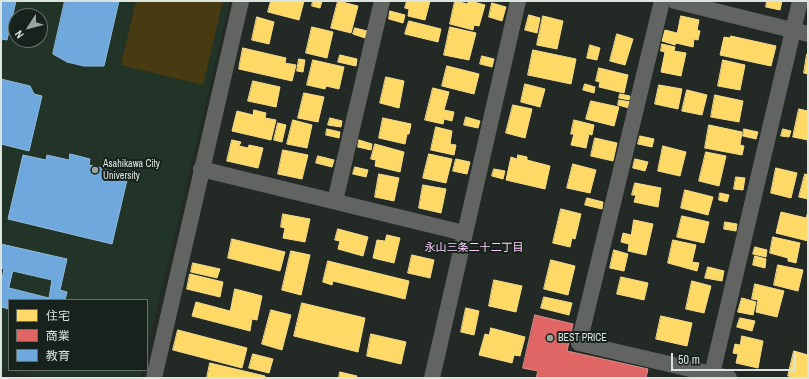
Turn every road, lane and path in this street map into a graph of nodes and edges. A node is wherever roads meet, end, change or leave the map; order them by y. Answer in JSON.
{"nodes":[{"id":1,"x":241,"y":1,"type":"edge"},
{"id":2,"x":382,"y":1,"type":"edge"},
{"id":3,"x":518,"y":1,"type":"edge"},
{"id":4,"x":662,"y":1,"type":"edge"},
{"id":5,"x":674,"y":1,"type":"edge"},
{"id":6,"x":800,"y":1,"type":"edge"},
{"id":7,"x":801,"y":32,"type":"edge"},
{"id":8,"x":202,"y":169,"type":"junction"},
{"id":9,"x":335,"y":201,"type":"junction"},
{"id":10,"x":464,"y":233,"type":"junction"},
{"id":11,"x":712,"y":374,"type":"junction"},
{"id":12,"x":154,"y":378,"type":"edge"},
{"id":13,"x":432,"y":378,"type":"edge"},
{"id":14,"x":729,"y":378,"type":"edge"}],
"edges":[{"from":1,"to":8,"type":"street"},
{"from":2,"to":9,"type":"street"},
{"from":3,"to":10,"type":"street"},
{"from":4,"to":11,"type":"street"},
{"from":5,"to":7,"type":"street"},
{"from":6,"to":7,"type":"street"},
{"from":7,"to":11,"type":"street"},
{"from":8,"to":9,"type":"street"},
{"from":8,"to":12,"type":"street"},
{"from":9,"to":10,"type":"street"},
{"from":10,"to":13,"type":"street"},
{"from":11,"to":14,"type":"street"}]}
